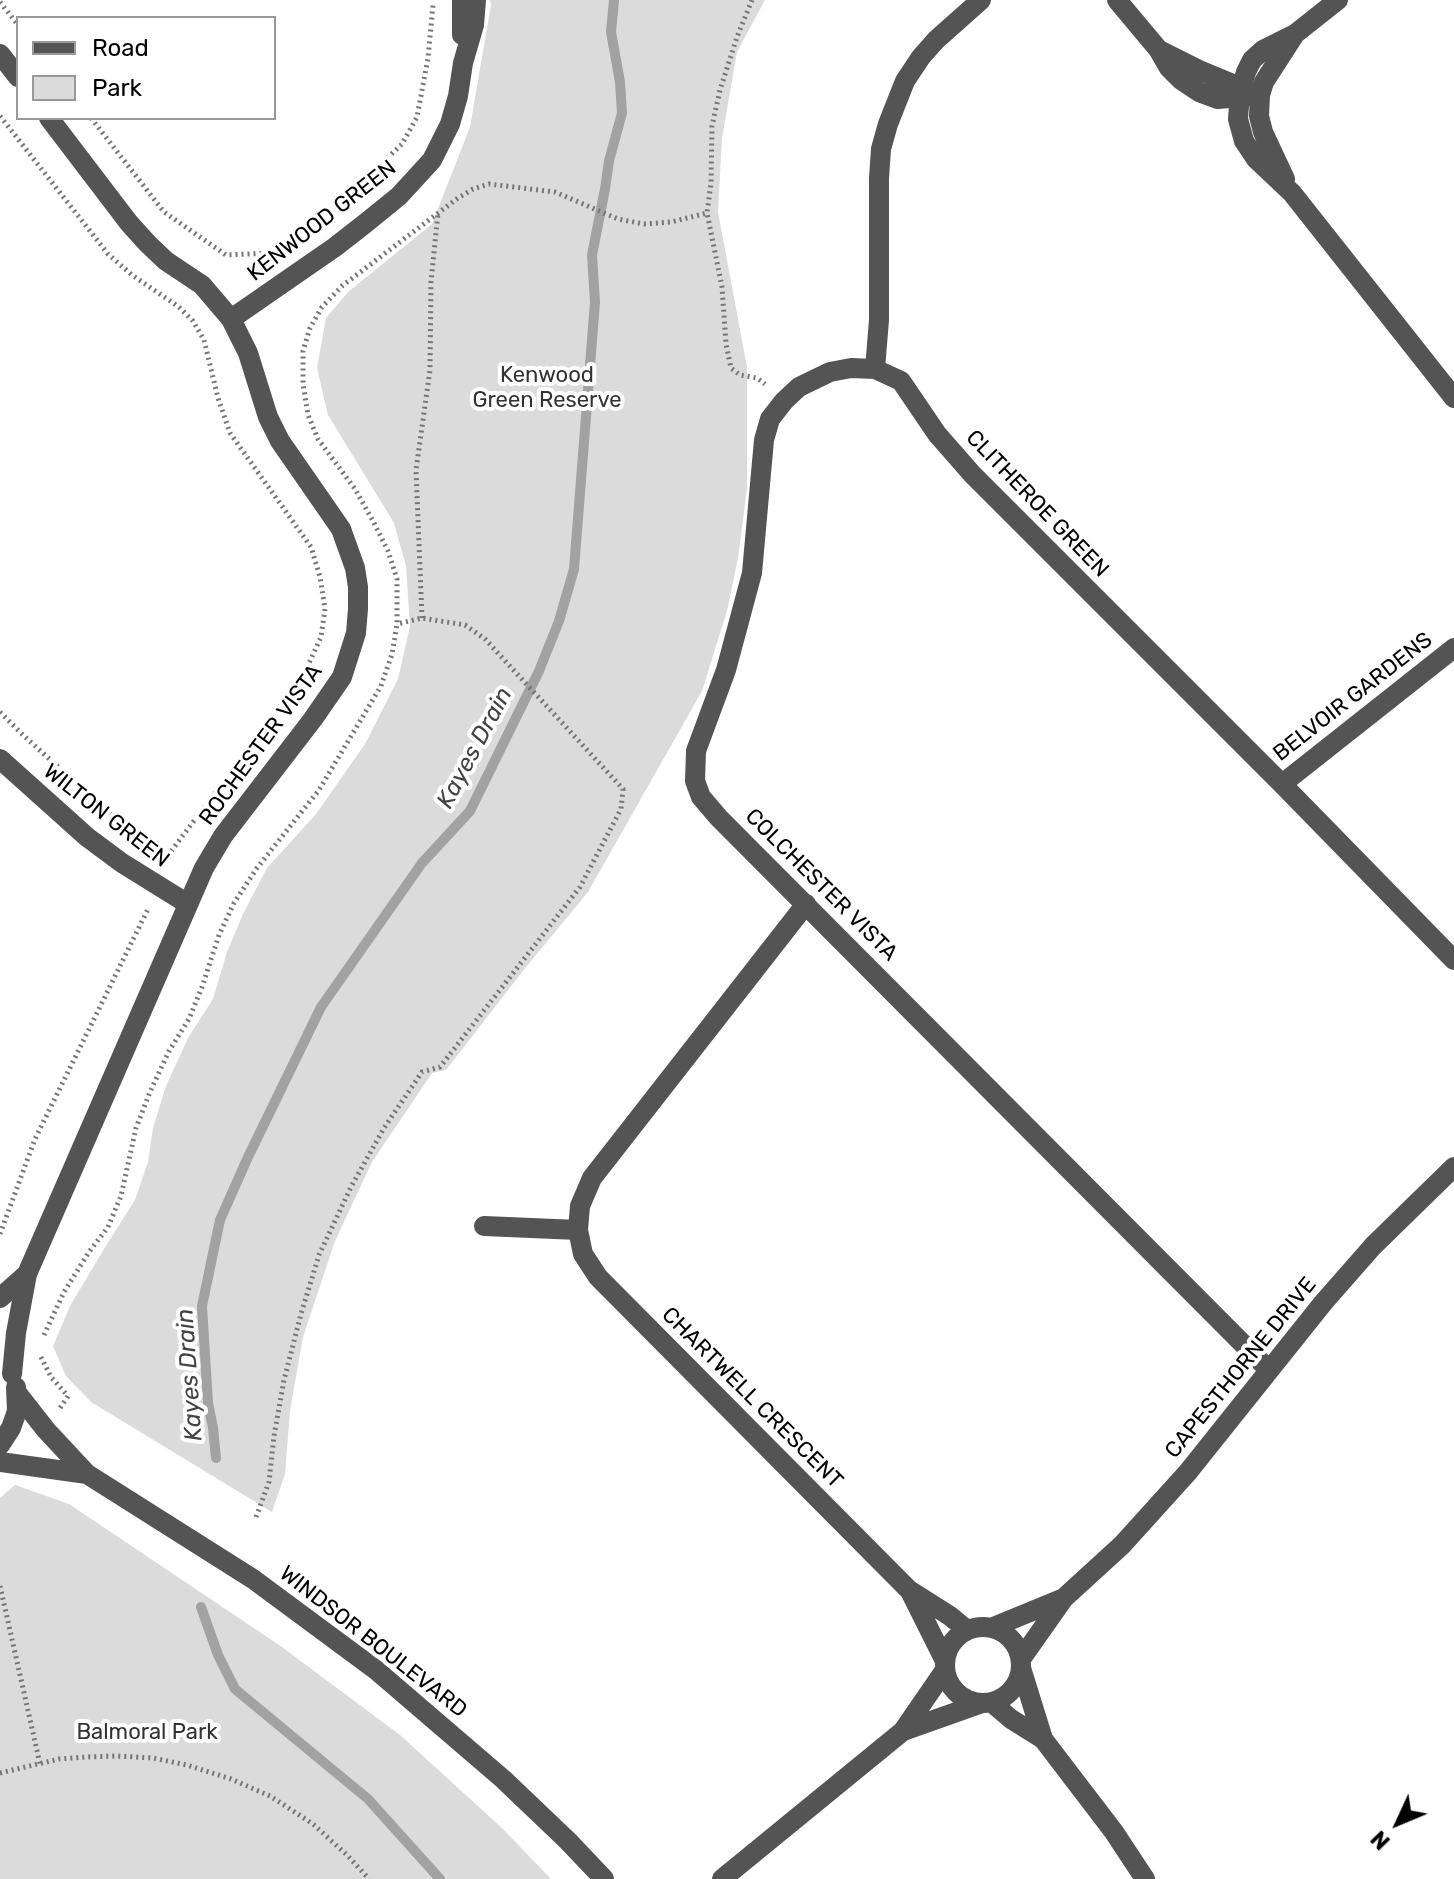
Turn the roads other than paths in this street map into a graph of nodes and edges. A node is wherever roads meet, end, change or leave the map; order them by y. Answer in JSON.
{"nodes":[{"id":1,"x":462,"y":0,"type":"edge"},
{"id":2,"x":476,"y":0,"type":"edge"},
{"id":3,"x":981,"y":0,"type":"edge"},
{"id":4,"x":1117,"y":0,"type":"edge"},
{"id":5,"x":1338,"y":0,"type":"edge"},
{"id":6,"x":0,"y":54,"type":"edge"},
{"id":7,"x":463,"y":63,"type":"junction"},
{"id":8,"x":16,"y":74,"type":"edge"},
{"id":9,"x":1245,"y":93,"type":"junction"},
{"id":10,"x":51,"y":120,"type":"edge"},
{"id":11,"x":231,"y":319,"type":"junction"},
{"id":12,"x":875,"y":369,"type":"junction"},
{"id":13,"x":1454,"y":398,"type":"edge"},
{"id":14,"x":1454,"y":648,"type":"edge"},
{"id":15,"x":0,"y":759,"type":"edge"},
{"id":16,"x":1282,"y":784,"type":"junction"},
{"id":17,"x":188,"y":904,"type":"junction"},
{"id":18,"x":806,"y":904,"type":"junction"},
{"id":19,"x":1454,"y":960,"type":"edge"},
{"id":20,"x":1454,"y":1167,"type":"edge"},
{"id":21,"x":484,"y":1226,"type":"dead end"},
{"id":22,"x":578,"y":1230,"type":"junction"},
{"id":23,"x":27,"y":1274,"type":"junction"},
{"id":24,"x":0,"y":1298,"type":"edge"},
{"id":25,"x":0,"y":1355,"type":"edge"},
{"id":26,"x":1269,"y":1370,"type":"junction"},
{"id":27,"x":15,"y":1383,"type":"junction"},
{"id":28,"x":0,"y":1445,"type":"edge"},
{"id":29,"x":0,"y":1462,"type":"edge"},
{"id":30,"x":87,"y":1474,"type":"junction"},
{"id":31,"x":909,"y":1590,"type":"junction"},
{"id":32,"x":1064,"y":1598,"type":"junction"},
{"id":33,"x":991,"y":1628,"type":"junction"},
{"id":34,"x":967,"y":1630,"type":"junction"},
{"id":35,"x":1021,"y":1664,"type":"junction"},
{"id":36,"x":945,"y":1666,"type":"junction"},
{"id":37,"x":986,"y":1702,"type":"junction"},
{"id":38,"x":903,"y":1731,"type":"junction"},
{"id":39,"x":1043,"y":1739,"type":"junction"},
{"id":40,"x":721,"y":1878,"type":"edge"},
{"id":41,"x":604,"y":1879,"type":"edge"},
{"id":42,"x":1145,"y":1879,"type":"edge"}],
"edges":[{"from":1,"to":7,"type":"street","name":"KENWOOD GREEN"},
{"from":2,"to":7,"type":"street","name":"KENWOOD GREEN"},
{"from":3,"to":12,"type":"street"},
{"from":4,"to":9,"type":"street"},
{"from":5,"to":9,"type":"street"},
{"from":6,"to":8,"type":"street"},
{"from":7,"to":11,"type":"street","name":"KENWOOD GREEN"},
{"from":9,"to":13,"type":"street"},
{"from":10,"to":11,"type":"street","name":"ROCHESTER VISTA"},
{"from":11,"to":17,"type":"street","name":"ROCHESTER VISTA"},
{"from":12,"to":16,"type":"street","name":"CLITHEROE GREEN"},
{"from":12,"to":18,"type":"street","name":"COLCHESTER VISTA"},
{"from":14,"to":16,"type":"street","name":"BELVOIR GARDENS"},
{"from":15,"to":17,"type":"street","name":"WILTON GREEN"},
{"from":16,"to":19,"type":"street","name":"CLITHEROE GREEN"},
{"from":17,"to":23,"type":"street","name":"ROCHESTER VISTA"},
{"from":18,"to":22,"type":"street"},
{"from":18,"to":26,"type":"street","name":"COLCHESTER VISTA"},
{"from":20,"to":26,"type":"street","name":"CAPESTHORNE DRIVE"},
{"from":21,"to":22,"type":"street"},
{"from":22,"to":31,"type":"street","name":"CHARTWELL CRESCENT"},
{"from":23,"to":24,"type":"street","name":"ROCHESTER VISTA"},
{"from":23,"to":27,"type":"street","name":"ROCHESTER VISTA"},
{"from":25,"to":27,"type":"street","name":"WINDSOR BOULEVARD"},
{"from":26,"to":32,"type":"street","name":"CAPESTHORNE DRIVE"},
{"from":27,"to":28,"type":"street","name":"ROCHESTER VISTA"},
{"from":27,"to":30,"type":"street","name":"WINDSOR BOULEVARD"},
{"from":29,"to":30,"type":"street","name":"WINDSOR BOULEVARD"},
{"from":30,"to":41,"type":"street","name":"WINDSOR BOULEVARD"},
{"from":31,"to":34,"type":"street","name":"CHARTWELL CRESCENT"},
{"from":31,"to":36,"type":"street","name":"CHARTWELL CRESCENT"},
{"from":32,"to":33,"type":"street","name":"CAPESTHORNE DRIVE"},
{"from":32,"to":35,"type":"street","name":"CAPESTHORNE DRIVE"},
{"from":33,"to":34,"type":"street"},
{"from":33,"to":35,"type":"street"},
{"from":34,"to":36,"type":"street"},
{"from":35,"to":37,"type":"street"},
{"from":35,"to":39,"type":"street"},
{"from":36,"to":37,"type":"street"},
{"from":36,"to":38,"type":"street"},
{"from":37,"to":38,"type":"street"},
{"from":37,"to":39,"type":"street"},
{"from":38,"to":40,"type":"street"},
{"from":39,"to":42,"type":"street"}]}
